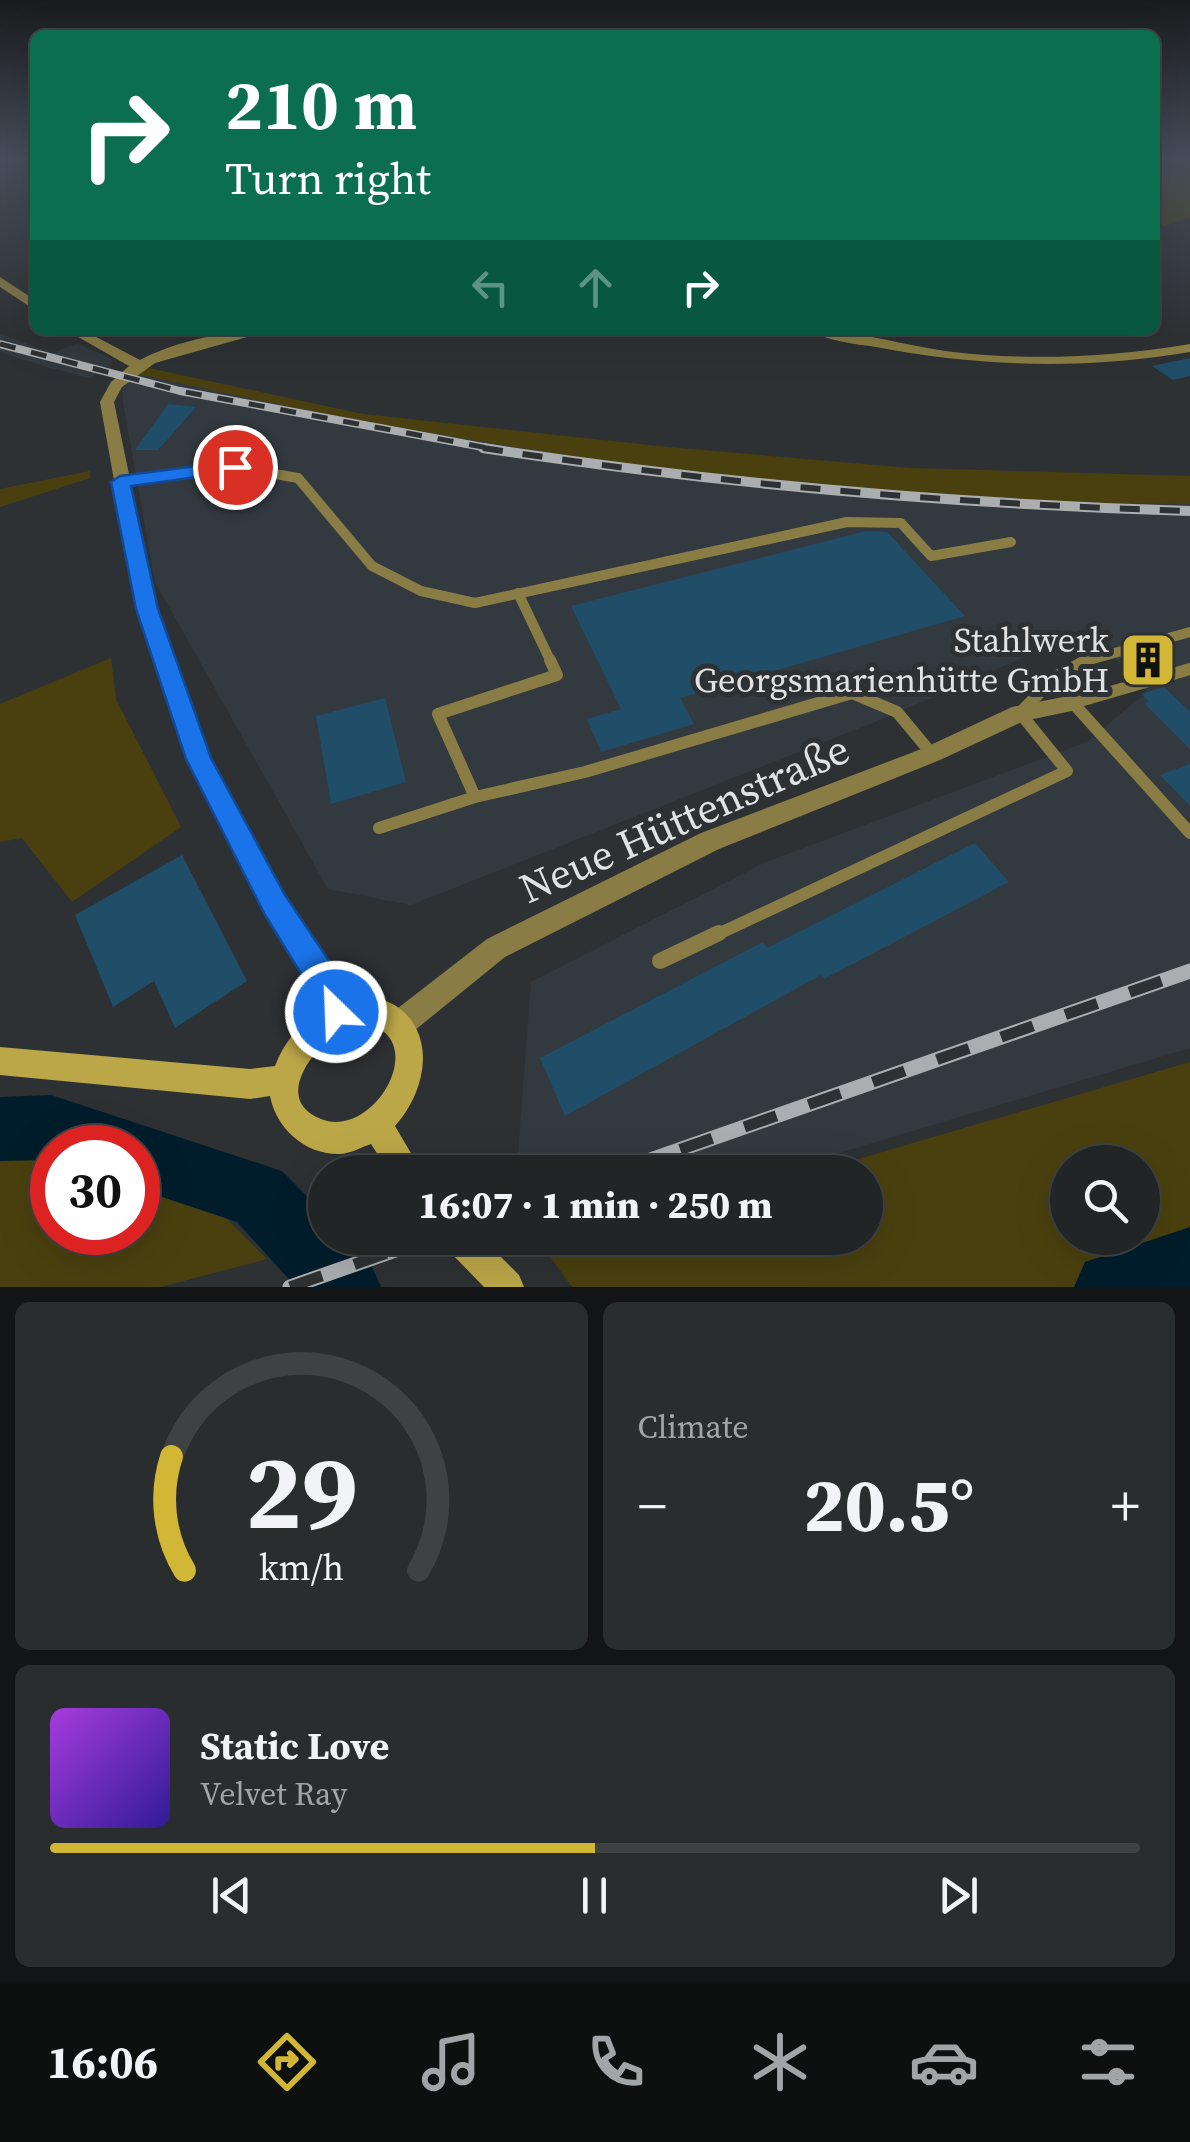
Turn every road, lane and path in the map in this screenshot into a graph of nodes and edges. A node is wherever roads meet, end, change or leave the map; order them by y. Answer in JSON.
{"nodes":[{"id":1,"x":0,"y":281,"type":"edge"},
{"id":2,"x":30,"y":302,"type":"edge"},
{"id":3,"x":82,"y":335,"type":"edge"},
{"id":4,"x":246,"y":335,"type":"edge"},
{"id":5,"x":836,"y":335,"type":"edge"},
{"id":6,"x":1190,"y":348,"type":"edge"},
{"id":7,"x":136,"y":364,"type":"junction"},
{"id":8,"x":120,"y":482,"type":"junction"},
{"id":9,"x":1011,"y":542,"type":"dead end"},
{"id":10,"x":518,"y":593,"type":"junction"},
{"id":11,"x":1190,"y":632,"type":"edge"},
{"id":12,"x":1190,"y":669,"type":"edge"},
{"id":13,"x":1072,"y":703,"type":"junction"},
{"id":14,"x":1020,"y":712,"type":"junction"},
{"id":15,"x":932,"y":754,"type":"junction"},
{"id":16,"x":475,"y":797,"type":"junction"},
{"id":17,"x":379,"y":828,"type":"dead end"},
{"id":18,"x":1190,"y":833,"type":"edge"},
{"id":19,"x":660,"y":961,"type":"dead end"},
{"id":20,"x":336,"y":1012,"type":"junction"},
{"id":21,"x":399,"y":1025,"type":"junction"},
{"id":22,"x":0,"y":1061,"type":"edge"},
{"id":23,"x":286,"y":1080,"type":"junction"},
{"id":24,"x":376,"y":1124,"type":"junction"},
{"id":25,"x":396,"y":1155,"type":"edge"},
{"id":26,"x":477,"y":1255,"type":"edge"},
{"id":27,"x":508,"y":1287,"type":"edge"}],
"edges":[{"from":1,"to":2,"type":"street"},
{"from":3,"to":7,"type":"street"},
{"from":4,"to":7,"type":"street"},
{"from":5,"to":6,"type":"street"},
{"from":7,"to":8,"type":"street"},
{"from":8,"to":10,"type":"lane"},
{"from":8,"to":20,"type":"street"},
{"from":9,"to":10,"type":"lane"},
{"from":10,"to":16,"type":"lane"},
{"from":11,"to":14,"type":"lane","name":"Neue Hüttenstraße"},
{"from":12,"to":13,"type":"lane","name":"Neue Hüttenstraße"},
{"from":13,"to":14,"type":"street","name":"Neue Hüttenstraße"},
{"from":13,"to":18,"type":"lane"},
{"from":14,"to":15,"type":"street","name":"Neue Hüttenstraße"},
{"from":14,"to":19,"type":"lane"},
{"from":15,"to":16,"type":"lane"},
{"from":15,"to":21,"type":"street","name":"Neue Hüttenstraße"},
{"from":16,"to":17,"type":"lane"},
{"from":20,"to":21,"type":"street"},
{"from":20,"to":23,"type":"street"},
{"from":21,"to":24,"type":"street"},
{"from":22,"to":23,"type":"street"},
{"from":23,"to":24,"type":"street"},
{"from":24,"to":25,"type":"street"},
{"from":26,"to":27,"type":"street"}]}
